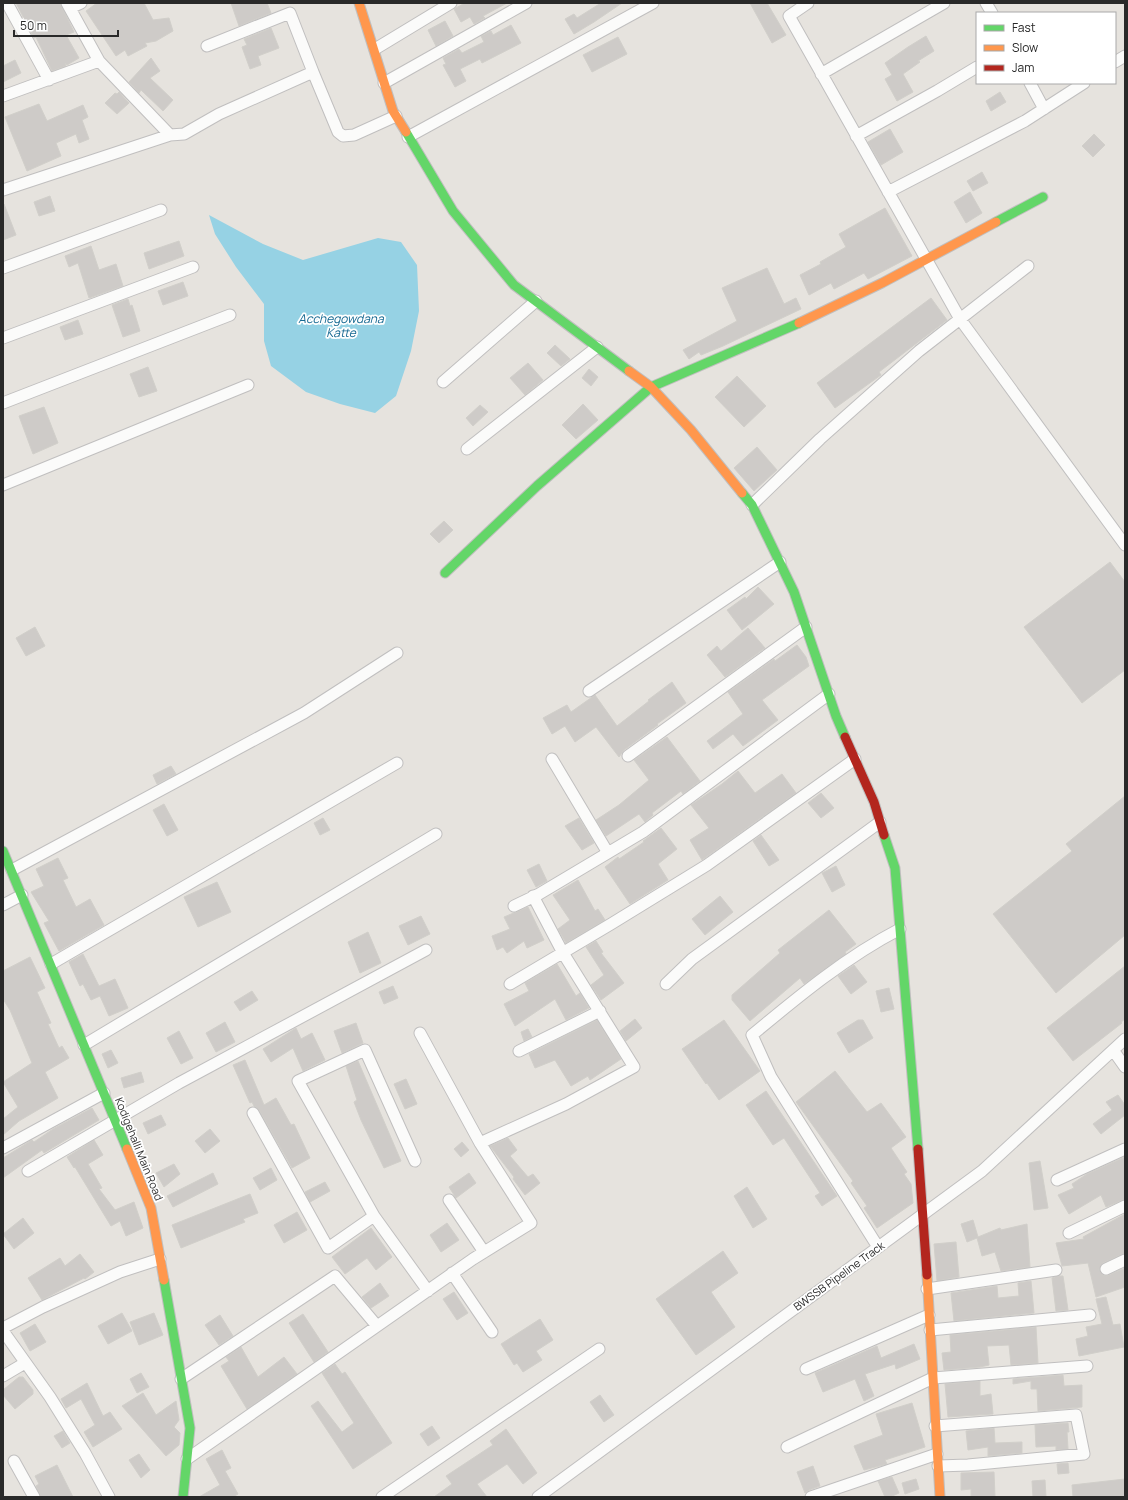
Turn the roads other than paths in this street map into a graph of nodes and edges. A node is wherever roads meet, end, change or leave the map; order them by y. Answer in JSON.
{"nodes":[{"id":1,"x":7,"y":3,"type":"edge"},
{"id":2,"x":81,"y":3,"type":"edge"},
{"id":3,"x":359,"y":3,"type":"edge"},
{"id":4,"x":451,"y":3,"type":"edge"},
{"id":5,"x":526,"y":3,"type":"edge"},
{"id":6,"x":653,"y":3,"type":"edge"},
{"id":7,"x":808,"y":3,"type":"edge"},
{"id":8,"x":944,"y":3,"type":"edge"},
{"id":9,"x":986,"y":3,"type":"edge"},
{"id":10,"x":68,"y":6,"type":"edge"},
{"id":11,"x":991,"y":12,"type":"edge"},
{"id":12,"x":207,"y":46,"type":"dead end"},
{"id":13,"x":375,"y":49,"type":"junction"},
{"id":14,"x":1125,"y":56,"type":"edge"},
{"id":15,"x":99,"y":61,"type":"junction"},
{"id":16,"x":1116,"y":61,"type":"edge"},
{"id":17,"x":976,"y":68,"type":"edge"},
{"id":18,"x":313,"y":72,"type":"junction"},
{"id":19,"x":822,"y":74,"type":"junction"},
{"id":20,"x":49,"y":80,"type":"junction"},
{"id":21,"x":384,"y":83,"type":"junction"},
{"id":22,"x":1031,"y":84,"type":"edge"},
{"id":23,"x":1082,"y":84,"type":"edge"},
{"id":24,"x":3,"y":96,"type":"edge"},
{"id":25,"x":1044,"y":109,"type":"junction"},
{"id":26,"x":396,"y":116,"type":"junction"},
{"id":27,"x":170,"y":135,"type":"junction"},
{"id":28,"x":408,"y":136,"type":"junction"},
{"id":29,"x":856,"y":136,"type":"junction"},
{"id":30,"x":3,"y":190,"type":"edge"},
{"id":31,"x":888,"y":192,"type":"junction"},
{"id":32,"x":1043,"y":197,"type":"dead end"},
{"id":33,"x":161,"y":210,"type":"dead end"},
{"id":34,"x":926,"y":260,"type":"junction"},
{"id":35,"x":1028,"y":266,"type":"dead end"},
{"id":36,"x":193,"y":267,"type":"dead end"},
{"id":37,"x":3,"y":268,"type":"edge"},
{"id":38,"x":536,"y":301,"type":"junction"},
{"id":39,"x":230,"y":315,"type":"dead end"},
{"id":40,"x":960,"y":319,"type":"junction"},
{"id":41,"x":3,"y":338,"type":"edge"},
{"id":42,"x":597,"y":347,"type":"junction"},
{"id":43,"x":443,"y":382,"type":"dead end"},
{"id":44,"x":248,"y":385,"type":"dead end"},
{"id":45,"x":651,"y":387,"type":"junction"},
{"id":46,"x":3,"y":403,"type":"edge"},
{"id":47,"x":467,"y":449,"type":"dead end"},
{"id":48,"x":3,"y":485,"type":"edge"},
{"id":49,"x":752,"y":505,"type":"junction"},
{"id":50,"x":1125,"y":545,"type":"edge"},
{"id":51,"x":780,"y":562,"type":"junction"},
{"id":52,"x":445,"y":573,"type":"dead end"},
{"id":53,"x":806,"y":627,"type":"junction"},
{"id":54,"x":398,"y":653,"type":"dead end"},
{"id":55,"x":589,"y":690,"type":"dead end"},
{"id":56,"x":829,"y":694,"type":"junction"},
{"id":57,"x":628,"y":756,"type":"dead end"},
{"id":58,"x":552,"y":759,"type":"dead end"},
{"id":59,"x":855,"y":759,"type":"junction"},
{"id":60,"x":397,"y":763,"type":"dead end"},
{"id":61,"x":880,"y":822,"type":"junction"},
{"id":62,"x":436,"y":834,"type":"dead end"},
{"id":63,"x":3,"y":852,"type":"edge"},
{"id":64,"x":608,"y":853,"type":"junction"},
{"id":65,"x":12,"y":870,"type":"junction"},
{"id":66,"x":22,"y":895,"type":"junction"},
{"id":67,"x":533,"y":896,"type":"junction"},
{"id":68,"x":3,"y":906,"type":"edge"},
{"id":69,"x":514,"y":906,"type":"dead end"},
{"id":70,"x":900,"y":929,"type":"junction"},
{"id":71,"x":426,"y":950,"type":"dead end"},
{"id":72,"x":563,"y":953,"type":"junction"},
{"id":73,"x":51,"y":964,"type":"junction"},
{"id":74,"x":510,"y":984,"type":"dead end"},
{"id":75,"x":666,"y":984,"type":"dead end"},
{"id":76,"x":600,"y":1011,"type":"junction"},
{"id":77,"x":420,"y":1033,"type":"dead end"},
{"id":78,"x":1125,"y":1039,"type":"edge"},
{"id":79,"x":84,"y":1045,"type":"junction"},
{"id":80,"x":1113,"y":1050,"type":"junction"},
{"id":81,"x":519,"y":1051,"type":"dead end"},
{"id":82,"x":1125,"y":1067,"type":"edge"},
{"id":83,"x":104,"y":1093,"type":"junction"},
{"id":84,"x":253,"y":1113,"type":"dead end"},
{"id":85,"x":115,"y":1121,"type":"junction"},
{"id":86,"x":480,"y":1143,"type":"junction"},
{"id":87,"x":3,"y":1148,"type":"edge"},
{"id":88,"x":1125,"y":1149,"type":"edge"},
{"id":89,"x":415,"y":1161,"type":"dead end"},
{"id":90,"x":28,"y":1171,"type":"dead end"},
{"id":91,"x":1057,"y":1180,"type":"dead end"},
{"id":92,"x":449,"y":1200,"type":"dead end"},
{"id":93,"x":1125,"y":1206,"type":"edge"},
{"id":94,"x":923,"y":1214,"type":"junction"},
{"id":95,"x":374,"y":1216,"type":"junction"},
{"id":96,"x":1070,"y":1233,"type":"dead end"},
{"id":97,"x":878,"y":1247,"type":"junction"},
{"id":98,"x":484,"y":1252,"type":"junction"},
{"id":99,"x":160,"y":1259,"type":"junction"},
{"id":100,"x":1125,"y":1260,"type":"edge"},
{"id":101,"x":1106,"y":1268,"type":"dead end"},
{"id":102,"x":1056,"y":1270,"type":"dead end"},
{"id":103,"x":452,"y":1273,"type":"junction"},
{"id":104,"x":927,"y":1289,"type":"junction"},
{"id":105,"x":428,"y":1291,"type":"junction"},
{"id":106,"x":929,"y":1315,"type":"junction"},
{"id":107,"x":1090,"y":1315,"type":"dead end"},
{"id":108,"x":377,"y":1326,"type":"junction"},
{"id":109,"x":3,"y":1329,"type":"edge"},
{"id":110,"x":930,"y":1330,"type":"junction"},
{"id":111,"x":492,"y":1332,"type":"dead end"},
{"id":112,"x":599,"y":1349,"type":"dead end"},
{"id":113,"x":25,"y":1363,"type":"junction"},
{"id":114,"x":1087,"y":1366,"type":"dead end"},
{"id":115,"x":806,"y":1369,"type":"dead end"},
{"id":116,"x":3,"y":1376,"type":"edge"},
{"id":117,"x":932,"y":1378,"type":"junction"},
{"id":118,"x":181,"y":1379,"type":"junction"},
{"id":119,"x":936,"y":1426,"type":"junction"},
{"id":120,"x":788,"y":1447,"type":"dead end"},
{"id":121,"x":937,"y":1454,"type":"junction"},
{"id":122,"x":187,"y":1459,"type":"junction"},
{"id":123,"x":14,"y":1461,"type":"dead end"},
{"id":124,"x":938,"y":1466,"type":"junction"},
{"id":125,"x":34,"y":1497,"type":"edge"},
{"id":126,"x":109,"y":1497,"type":"edge"},
{"id":127,"x":183,"y":1497,"type":"edge"},
{"id":128,"x":382,"y":1497,"type":"edge"},
{"id":129,"x":538,"y":1497,"type":"edge"},
{"id":130,"x":811,"y":1497,"type":"edge"},
{"id":131,"x":940,"y":1497,"type":"edge"}],
"edges":[{"from":1,"to":20,"type":"street"},
{"from":2,"to":10,"type":"street"},
{"from":3,"to":13,"type":"street"},
{"from":4,"to":13,"type":"street"},
{"from":5,"to":21,"type":"street"},
{"from":6,"to":28,"type":"street"},
{"from":7,"to":19,"type":"street"},
{"from":8,"to":19,"type":"street"},
{"from":9,"to":11,"type":"street"},
{"from":10,"to":15,"type":"street"},
{"from":12,"to":18,"type":"street"},
{"from":13,"to":21,"type":"street"},
{"from":14,"to":16,"type":"street"},
{"from":15,"to":20,"type":"street"},
{"from":15,"to":27,"type":"street"},
{"from":17,"to":29,"type":"street"},
{"from":18,"to":26,"type":"street"},
{"from":18,"to":27,"type":"street"},
{"from":19,"to":29,"type":"street"},
{"from":20,"to":24,"type":"street"},
{"from":21,"to":26,"type":"street"},
{"from":22,"to":25,"type":"street"},
{"from":23,"to":25,"type":"street"},
{"from":25,"to":31,"type":"street"},
{"from":26,"to":28,"type":"street"},
{"from":27,"to":30,"type":"street"},
{"from":28,"to":38,"type":"street"},
{"from":29,"to":31,"type":"street"},
{"from":31,"to":34,"type":"street"},
{"from":32,"to":34,"type":"street"},
{"from":33,"to":37,"type":"street"},
{"from":34,"to":40,"type":"street"},
{"from":34,"to":45,"type":"street"},
{"from":35,"to":40,"type":"street"},
{"from":36,"to":41,"type":"street"},
{"from":38,"to":42,"type":"street"},
{"from":38,"to":43,"type":"street"},
{"from":39,"to":46,"type":"street"},
{"from":40,"to":49,"type":"street"},
{"from":40,"to":50,"type":"street"},
{"from":42,"to":45,"type":"street"},
{"from":42,"to":47,"type":"street"},
{"from":44,"to":48,"type":"street"},
{"from":45,"to":49,"type":"street"},
{"from":45,"to":52,"type":"street"},
{"from":49,"to":51,"type":"street"},
{"from":51,"to":53,"type":"street"},
{"from":51,"to":55,"type":"street"},
{"from":53,"to":56,"type":"street"},
{"from":53,"to":57,"type":"street"},
{"from":54,"to":65,"type":"street"},
{"from":56,"to":59,"type":"street"},
{"from":56,"to":64,"type":"street"},
{"from":58,"to":64,"type":"street"},
{"from":59,"to":61,"type":"street"},
{"from":59,"to":72,"type":"street"},
{"from":60,"to":73,"type":"street"},
{"from":61,"to":70,"type":"street"},
{"from":61,"to":75,"type":"street"},
{"from":62,"to":79,"type":"street"},
{"from":63,"to":65,"type":"street","name":"Kodigehalli Main Road"},
{"from":64,"to":67,"type":"street"},
{"from":65,"to":66,"type":"street","name":"Kodigehalli Main Road"},
{"from":66,"to":68,"type":"street"},
{"from":66,"to":73,"type":"street","name":"Kodigehalli Main Road"},
{"from":67,"to":69,"type":"street"},
{"from":67,"to":72,"type":"street"},
{"from":70,"to":94,"type":"street"},
{"from":70,"to":97,"type":"street"},
{"from":71,"to":85,"type":"street"},
{"from":72,"to":74,"type":"street"},
{"from":72,"to":76,"type":"street"},
{"from":73,"to":79,"type":"street","name":"Kodigehalli Main Road"},
{"from":76,"to":81,"type":"street"},
{"from":76,"to":86,"type":"street"},
{"from":77,"to":86,"type":"street"},
{"from":78,"to":80,"type":"street","name":"BWSSB Pipeline Track"},
{"from":79,"to":83,"type":"street","name":"Kodigehalli Main Road"},
{"from":80,"to":82,"type":"street"},
{"from":80,"to":94,"type":"street","name":"BWSSB Pipeline Track"},
{"from":83,"to":85,"type":"street","name":"Kodigehalli Main Road"},
{"from":83,"to":87,"type":"street"},
{"from":84,"to":95,"type":"street"},
{"from":85,"to":90,"type":"street"},
{"from":85,"to":99,"type":"street","name":"Kodigehalli Main Road"},
{"from":86,"to":98,"type":"street"},
{"from":88,"to":91,"type":"street"},
{"from":89,"to":95,"type":"street"},
{"from":92,"to":98,"type":"street"},
{"from":93,"to":96,"type":"street"},
{"from":94,"to":97,"type":"street","name":"BWSSB Pipeline Track"},
{"from":94,"to":104,"type":"street"},
{"from":95,"to":105,"type":"street"},
{"from":97,"to":129,"type":"street","name":"BWSSB Pipeline Track"},
{"from":98,"to":103,"type":"street"},
{"from":99,"to":109,"type":"street"},
{"from":99,"to":118,"type":"street","name":"Kodigehalli Main Road"},
{"from":100,"to":101,"type":"street"},
{"from":102,"to":104,"type":"street"},
{"from":103,"to":105,"type":"street"},
{"from":103,"to":111,"type":"street"},
{"from":104,"to":106,"type":"street"},
{"from":105,"to":108,"type":"street"},
{"from":106,"to":110,"type":"street"},
{"from":106,"to":115,"type":"street"},
{"from":107,"to":110,"type":"street"},
{"from":108,"to":118,"type":"street"},
{"from":108,"to":122,"type":"street"},
{"from":109,"to":113,"type":"street"},
{"from":110,"to":117,"type":"street"},
{"from":112,"to":128,"type":"street"},
{"from":113,"to":116,"type":"street"},
{"from":113,"to":126,"type":"street"},
{"from":114,"to":117,"type":"street"},
{"from":117,"to":119,"type":"street"},
{"from":117,"to":120,"type":"street"},
{"from":118,"to":122,"type":"street","name":"Kodigehalli Main Road"},
{"from":119,"to":121,"type":"street"},
{"from":119,"to":124,"type":"street"},
{"from":121,"to":124,"type":"street"},
{"from":121,"to":130,"type":"street"},
{"from":122,"to":127,"type":"street","name":"Kodigehalli Main Road"},
{"from":123,"to":125,"type":"street"},
{"from":124,"to":131,"type":"street"}]}
